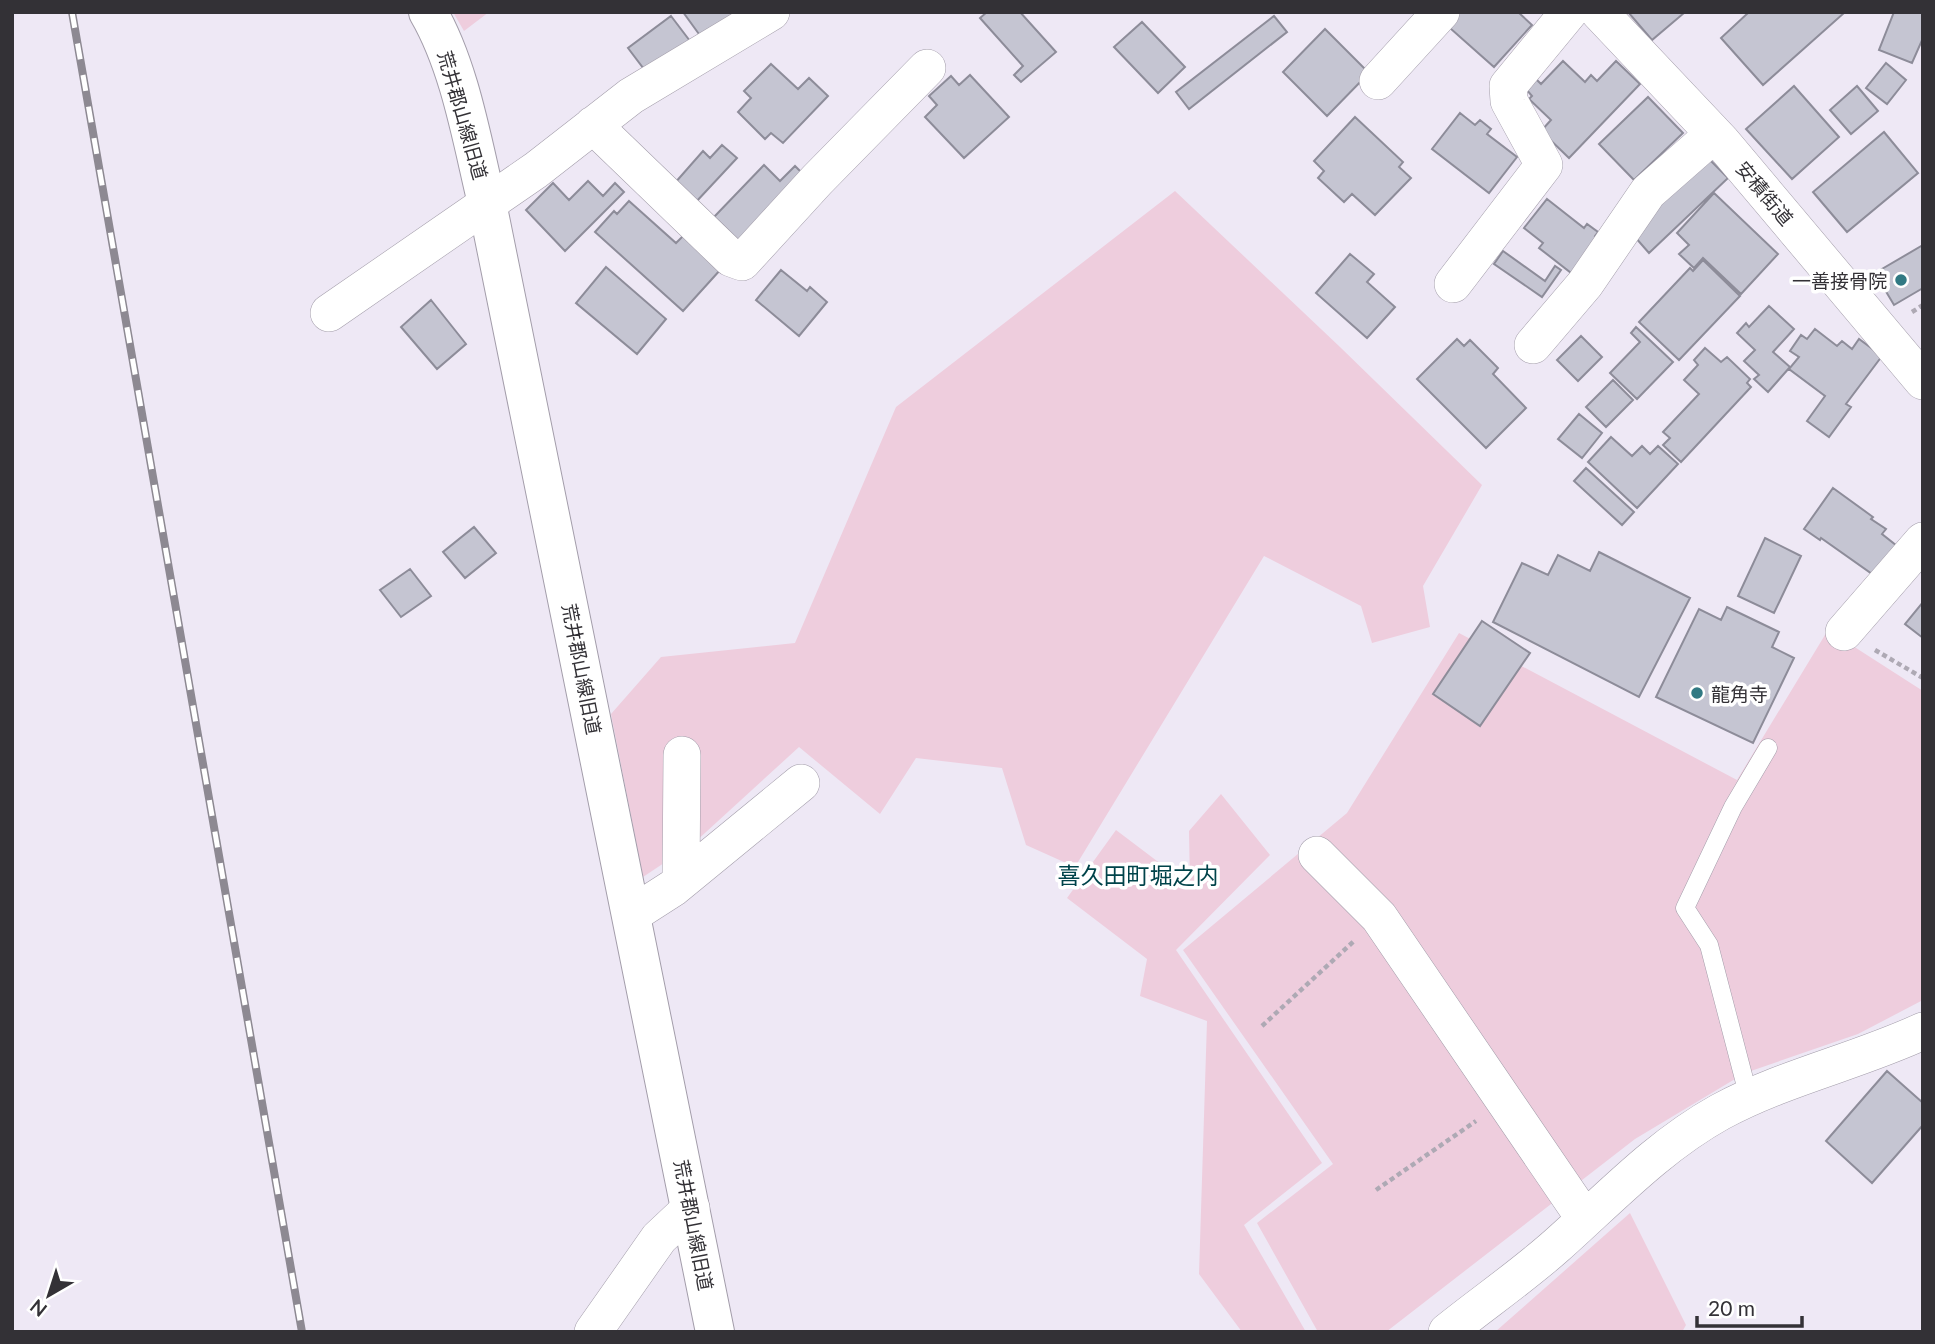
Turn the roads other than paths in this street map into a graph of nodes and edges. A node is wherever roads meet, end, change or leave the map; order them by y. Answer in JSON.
{"nodes":[{"id":1,"x":428,"y":12,"type":"edge"},
{"id":2,"x":771,"y":12,"type":"edge"},
{"id":3,"x":1441,"y":12,"type":"edge"},
{"id":4,"x":1569,"y":12,"type":"edge"},
{"id":5,"x":1599,"y":12,"type":"edge"},
{"id":6,"x":927,"y":68,"type":"dead end"},
{"id":7,"x":1378,"y":81,"type":"dead end"},
{"id":8,"x":593,"y":125,"type":"junction"},
{"id":9,"x":1714,"y":134,"type":"junction"},
{"id":10,"x":487,"y":203,"type":"junction"},
{"id":11,"x":1453,"y":284,"type":"dead end"},
{"id":12,"x":329,"y":313,"type":"dead end"},
{"id":13,"x":1533,"y":345,"type":"dead end"},
{"id":14,"x":1923,"y":382,"type":"edge"},
{"id":15,"x":1923,"y":541,"type":"edge"},
{"id":16,"x":1844,"y":632,"type":"road end"},
{"id":17,"x":1768,"y":748,"type":"dead end"},
{"id":18,"x":682,"y":755,"type":"dead end"},
{"id":19,"x":802,"y":783,"type":"dead end"},
{"id":20,"x":1317,"y":855,"type":"dead end"},
{"id":21,"x":681,"y":881,"type":"junction"},
{"id":22,"x":631,"y":915,"type":"junction"},
{"id":23,"x":1923,"y":1031,"type":"edge"},
{"id":24,"x":1749,"y":1098,"type":"junction"},
{"id":25,"x":691,"y":1208,"type":"junction"},
{"id":26,"x":1585,"y":1219,"type":"junction"},
{"id":27,"x":593,"y":1332,"type":"edge"},
{"id":28,"x":715,"y":1332,"type":"edge"},
{"id":29,"x":1447,"y":1332,"type":"edge"}],
"edges":[{"from":1,"to":10,"type":"street","name":"荒井郡山線旧道"},
{"from":2,"to":8,"type":"street"},
{"from":3,"to":7,"type":"street"},
{"from":4,"to":11,"type":"street"},
{"from":5,"to":9,"type":"street","name":"安積街道"},
{"from":6,"to":8,"type":"street"},
{"from":8,"to":10,"type":"street"},
{"from":9,"to":13,"type":"street"},
{"from":9,"to":14,"type":"street","name":"安積街道"},
{"from":10,"to":12,"type":"street"},
{"from":10,"to":22,"type":"street","name":"荒井郡山線旧道"},
{"from":15,"to":16,"type":"street"},
{"from":17,"to":24,"type":"lane"},
{"from":18,"to":21,"type":"street"},
{"from":19,"to":21,"type":"street"},
{"from":20,"to":26,"type":"street"},
{"from":21,"to":22,"type":"street"},
{"from":22,"to":25,"type":"street","name":"荒井郡山線旧道"},
{"from":23,"to":24,"type":"street"},
{"from":24,"to":26,"type":"street"},
{"from":25,"to":27,"type":"street"},
{"from":25,"to":28,"type":"street","name":"荒井郡山線旧道"},
{"from":26,"to":29,"type":"street"}]}
